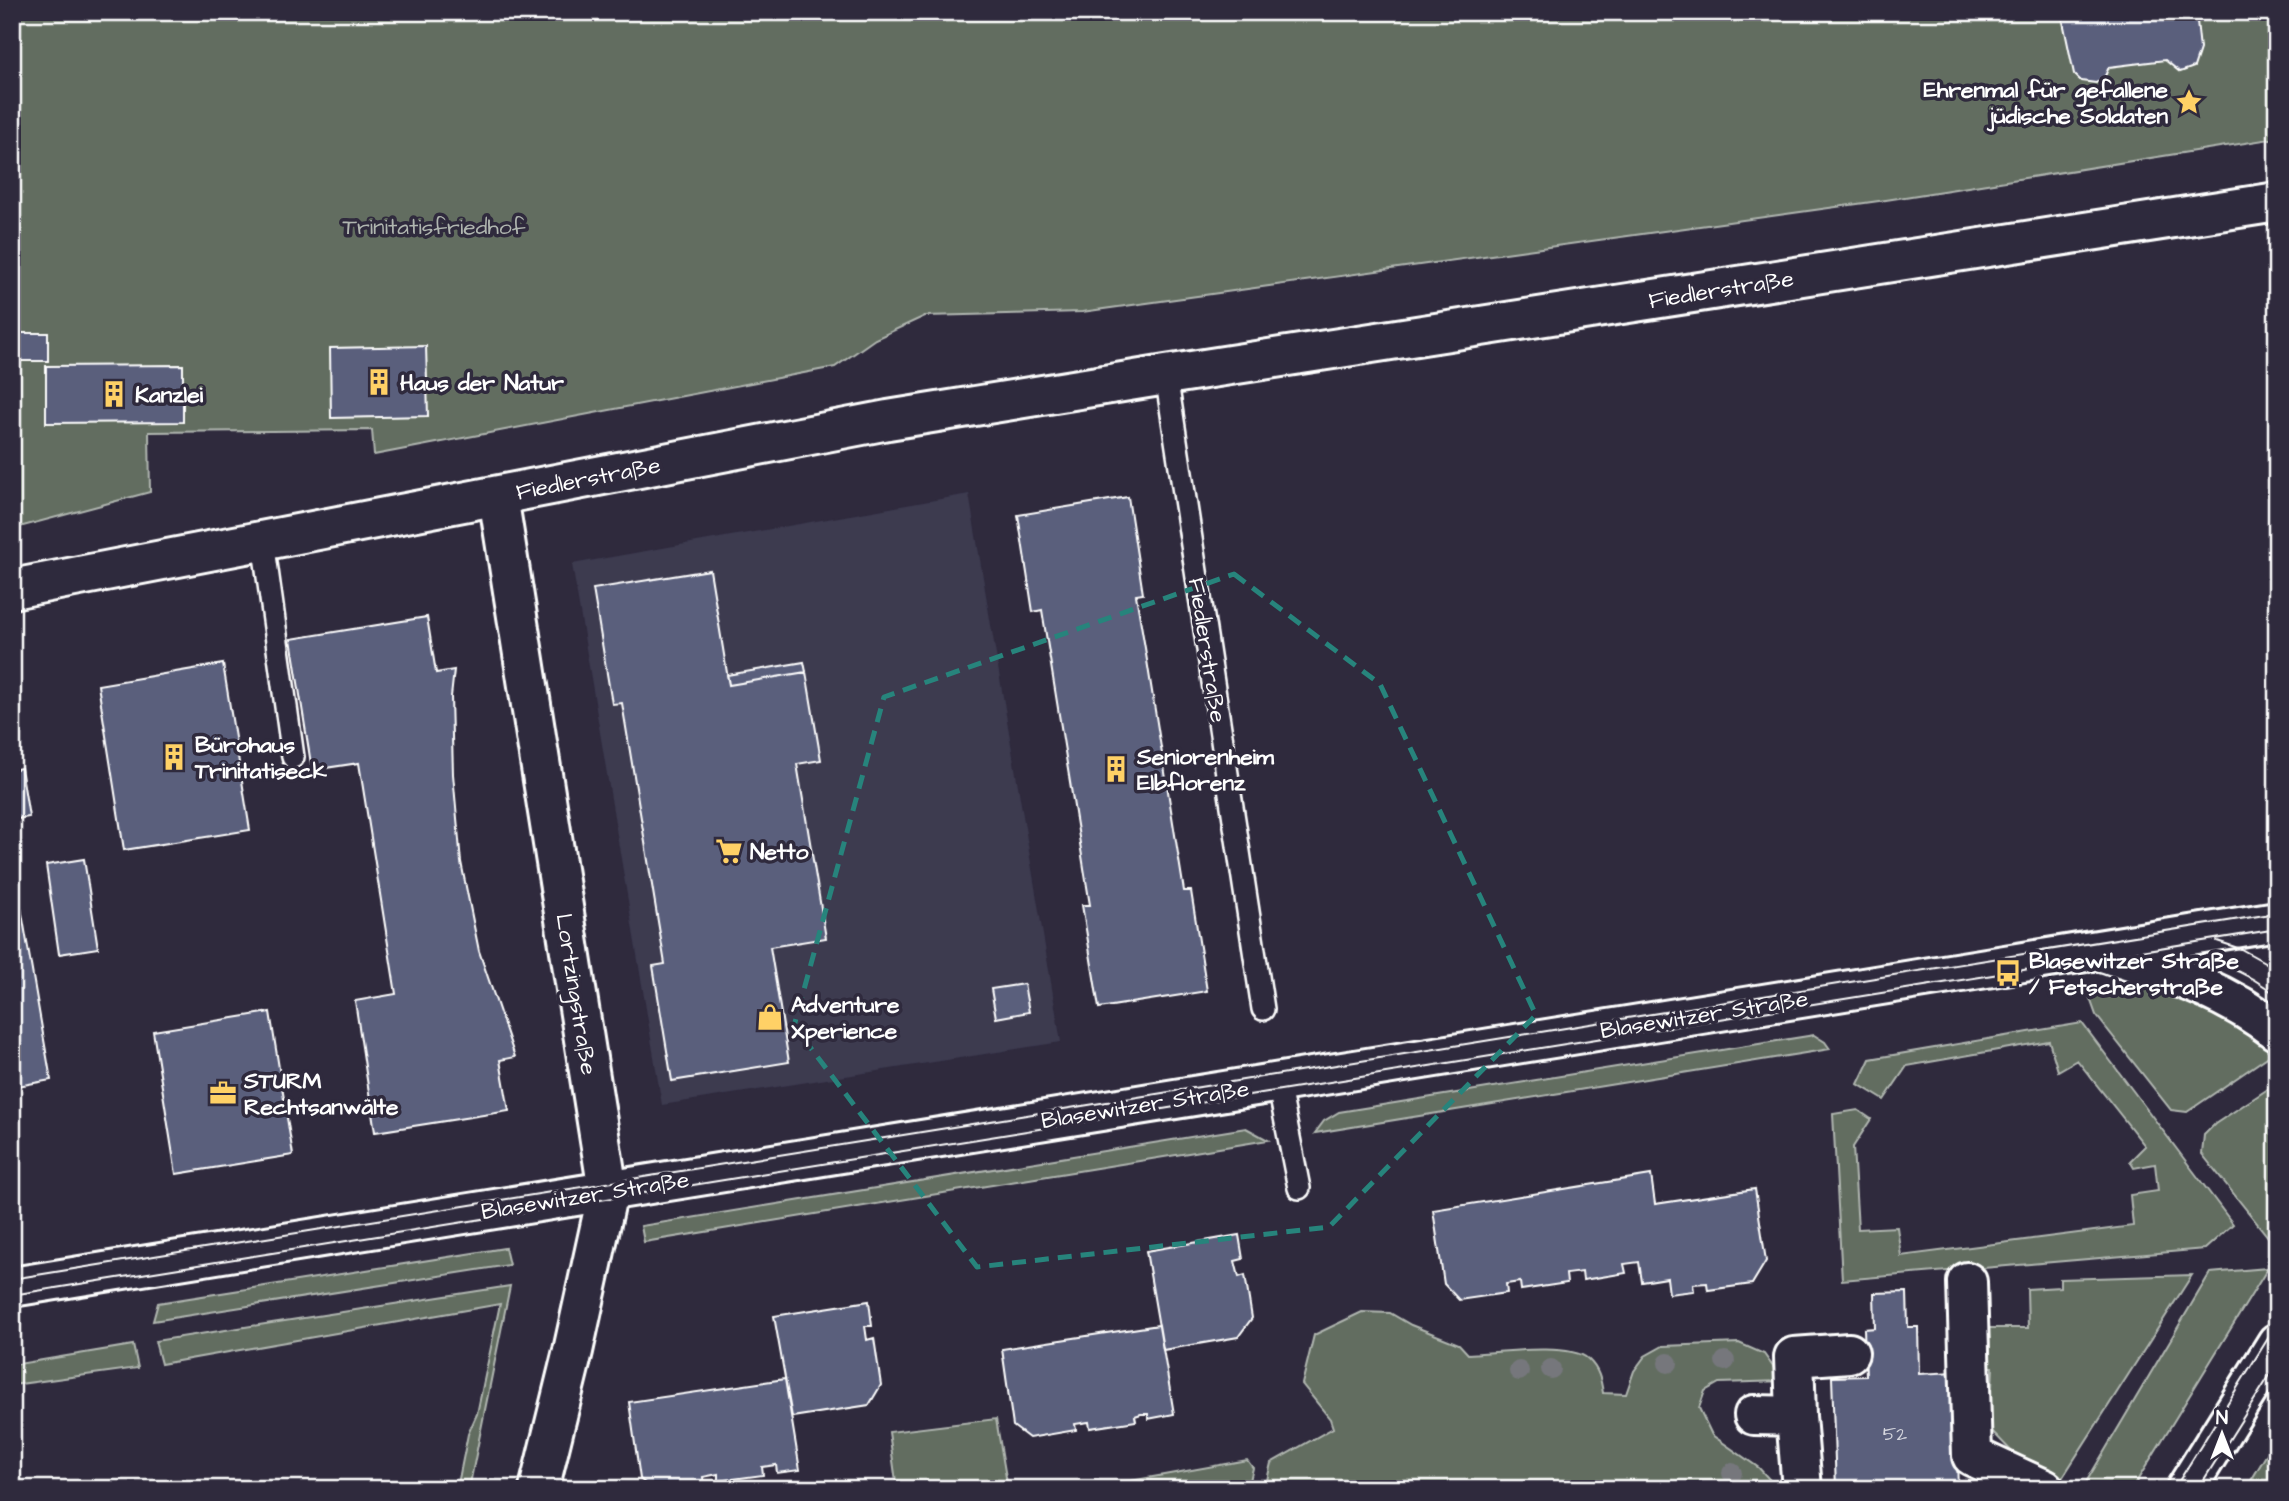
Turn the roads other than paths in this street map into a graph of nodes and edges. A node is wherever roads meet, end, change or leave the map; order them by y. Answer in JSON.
{"nodes":[{"id":1,"x":2277,"y":202,"type":"edge"},
{"id":2,"x":1166,"y":375,"type":"junction"},
{"id":3,"x":498,"y":496,"type":"junction"},
{"id":4,"x":263,"y":541,"type":"junction"},
{"id":5,"x":12,"y":589,"type":"edge"},
{"id":6,"x":293,"y":757,"type":"dead end"},
{"id":7,"x":2277,"y":921,"type":"edge"},
{"id":8,"x":2096,"y":950,"type":"junction"},
{"id":9,"x":1263,"y":1009,"type":"dead end"},
{"id":10,"x":2277,"y":1031,"type":"edge"},
{"id":11,"x":1278,"y":1082,"type":"junction"},
{"id":12,"x":1299,"y":1188,"type":"dead end"},
{"id":13,"x":608,"y":1191,"type":"junction"},
{"id":14,"x":1967,"y":1282,"type":"dead end"},
{"id":15,"x":12,"y":1287,"type":"edge"},
{"id":16,"x":2277,"y":1343,"type":"edge"},
{"id":17,"x":1849,"y":1353,"type":"dead end"},
{"id":18,"x":1754,"y":1415,"type":"dead end"},
{"id":19,"x":1796,"y":1416,"type":"junction"},
{"id":20,"x":540,"y":1489,"type":"edge"},
{"id":21,"x":1802,"y":1489,"type":"edge"},
{"id":22,"x":2044,"y":1489,"type":"edge"},
{"id":23,"x":2186,"y":1489,"type":"edge"}],
"edges":[{"from":1,"to":2,"type":"street","name":"Fiedlerstraße"},
{"from":2,"to":3,"type":"street","name":"Fiedlerstraße"},
{"from":2,"to":9,"type":"lane","name":"Fiedlerstraße"},
{"from":3,"to":4,"type":"street","name":"Fiedlerstraße"},
{"from":3,"to":13,"type":"street","name":"Lortzingstraße"},
{"from":4,"to":5,"type":"street","name":"Fiedlerstraße"},
{"from":4,"to":6,"type":"lane"},
{"from":7,"to":8,"type":"street","name":"Blasewitzer Straße"},
{"from":8,"to":10,"type":"street"},
{"from":8,"to":11,"type":"street","name":"Blasewitzer Straße"},
{"from":11,"to":12,"type":"lane"},
{"from":11,"to":13,"type":"street","name":"Blasewitzer Straße"},
{"from":13,"to":15,"type":"street","name":"Blasewitzer Straße"},
{"from":13,"to":20,"type":"street","name":"Lortzingstraße"},
{"from":14,"to":22,"type":"street"},
{"from":16,"to":23,"type":"street"},
{"from":17,"to":19,"type":"street"},
{"from":18,"to":19,"type":"street"},
{"from":19,"to":21,"type":"street"}]}
